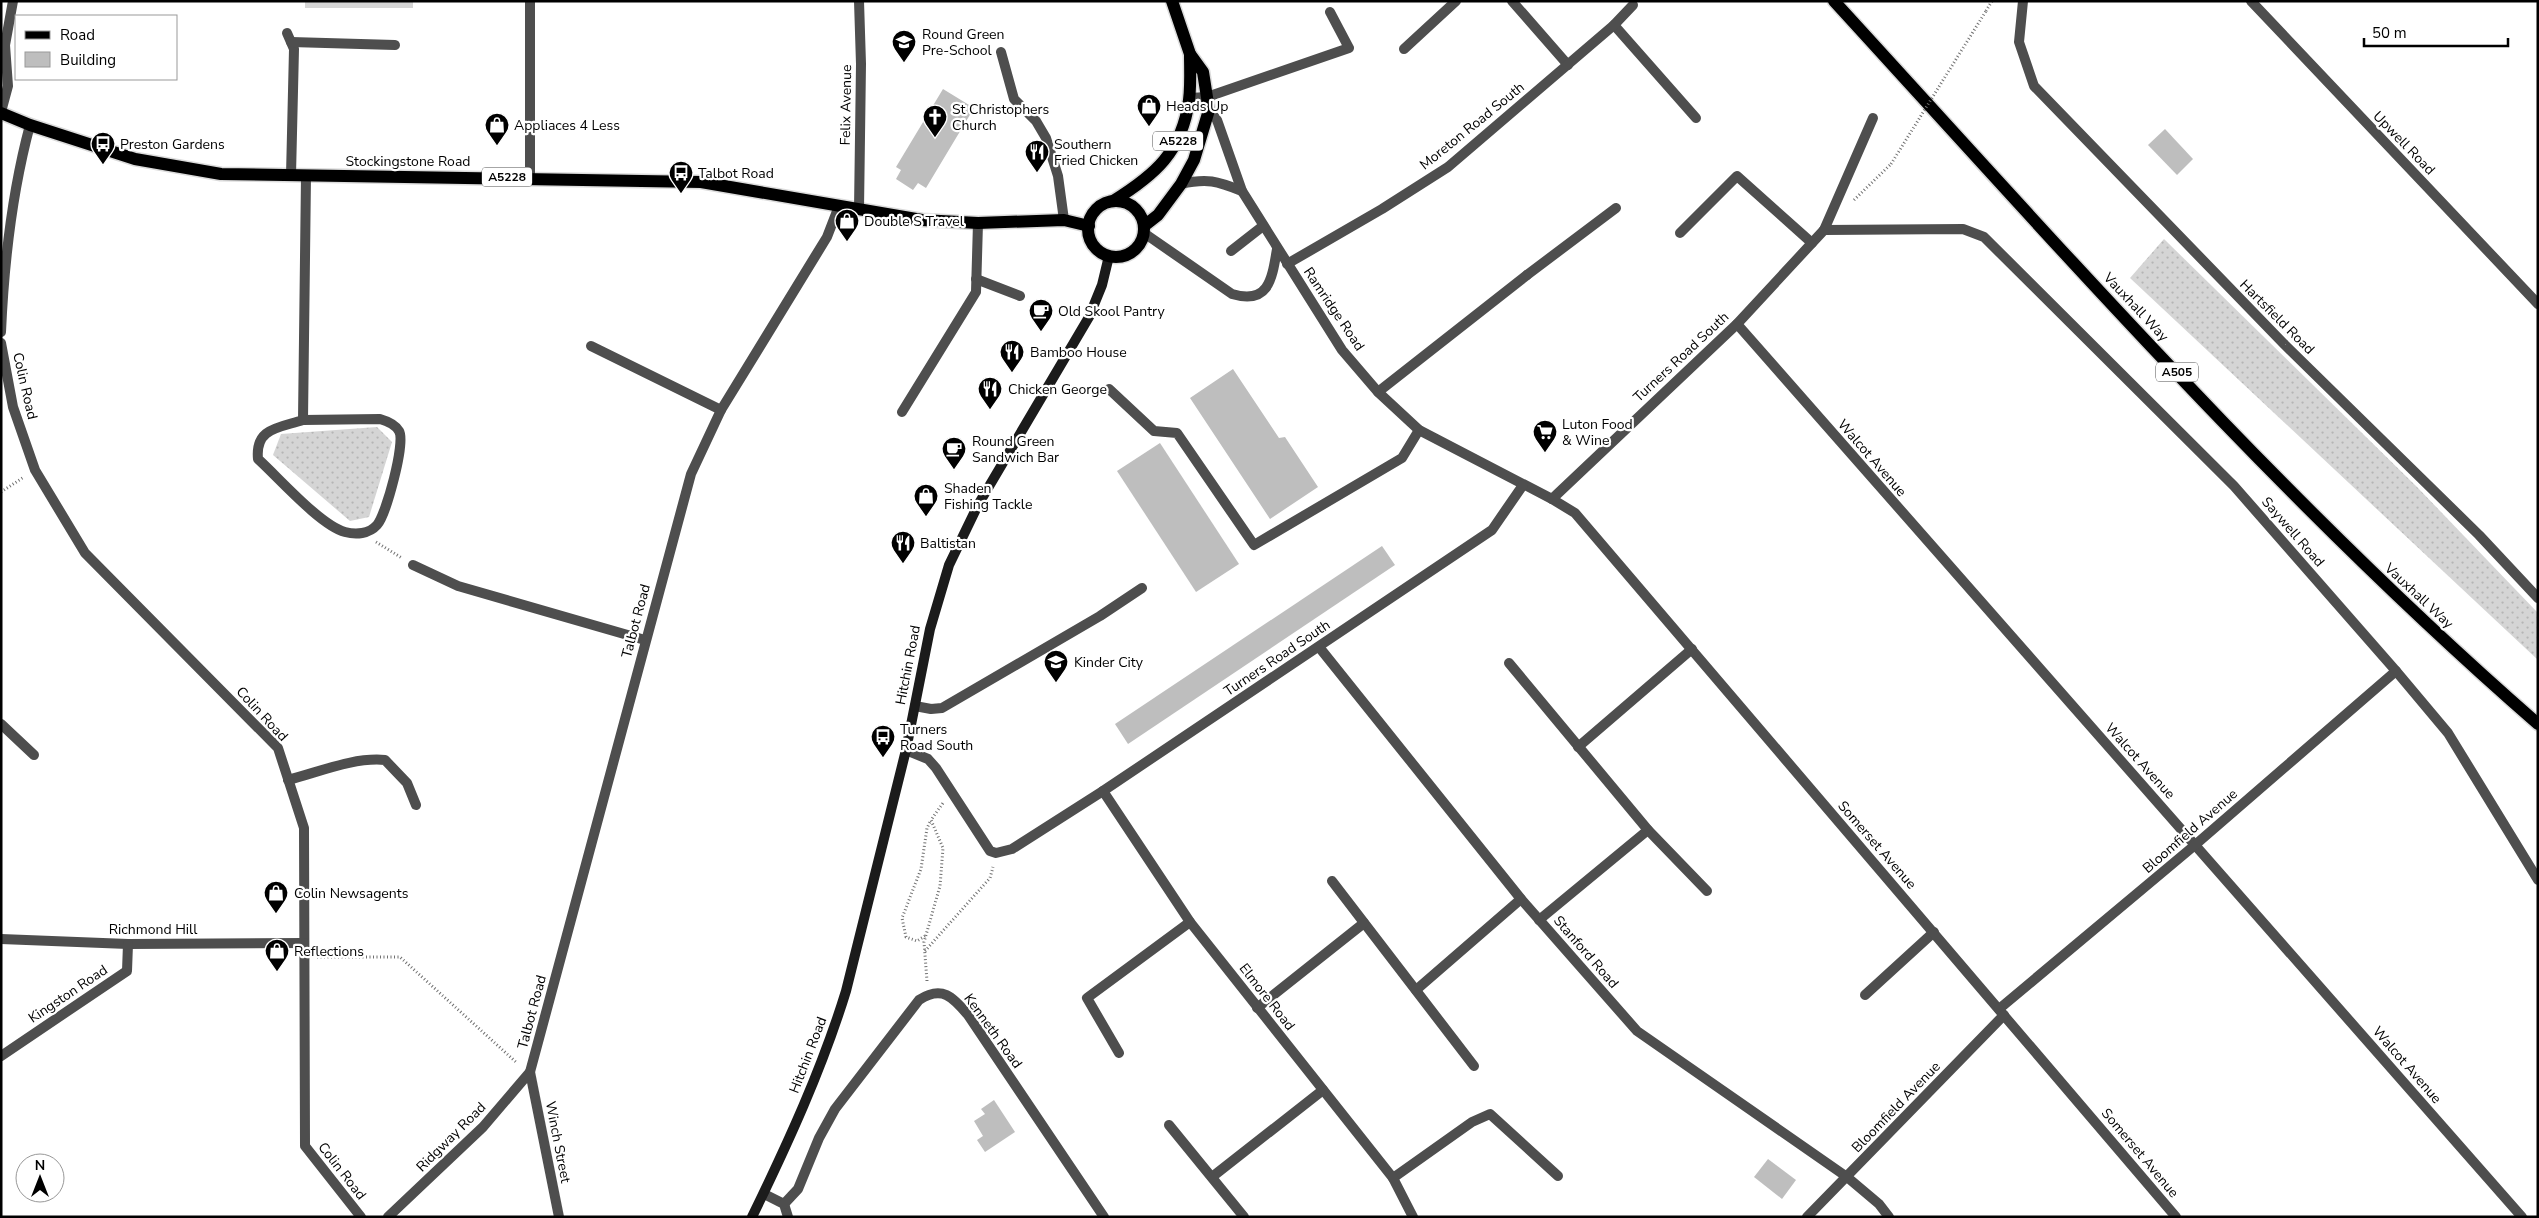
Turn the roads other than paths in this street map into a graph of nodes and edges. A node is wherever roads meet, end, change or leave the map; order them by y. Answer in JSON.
{"nodes":[{"id":1,"x":13,"y":1,"type":"edge"},
{"id":2,"x":530,"y":1,"type":"edge"},
{"id":3,"x":859,"y":1,"type":"edge"},
{"id":4,"x":1172,"y":1,"type":"edge"},
{"id":5,"x":1456,"y":1,"type":"edge"},
{"id":6,"x":1512,"y":1,"type":"edge"},
{"id":7,"x":1834,"y":1,"type":"edge"},
{"id":8,"x":2023,"y":1,"type":"edge"},
{"id":9,"x":2251,"y":1,"type":"edge"},
{"id":10,"x":1632,"y":5,"type":"dead end"},
{"id":11,"x":1330,"y":12,"type":"dead end"},
{"id":12,"x":1614,"y":25,"type":"junction"},
{"id":13,"x":395,"y":45,"type":"dead end"},
{"id":14,"x":1404,"y":49,"type":"dead end"},
{"id":15,"x":1001,"y":52,"type":"dead end"},
{"id":16,"x":1190,"y":54,"type":"junction"},
{"id":17,"x":1568,"y":65,"type":"junction"},
{"id":18,"x":1190,"y":98,"type":"junction"},
{"id":19,"x":1208,"y":104,"type":"junction"},
{"id":20,"x":1,"y":112,"type":"edge"},
{"id":21,"x":1696,"y":118,"type":"dead end"},
{"id":22,"x":1873,"y":118,"type":"dead end"},
{"id":23,"x":30,"y":125,"type":"junction"},
{"id":24,"x":291,"y":175,"type":"junction"},
{"id":25,"x":306,"y":176,"type":"junction"},
{"id":26,"x":530,"y":177,"type":"junction"},
{"id":27,"x":1181,"y":184,"type":"junction"},
{"id":28,"x":1242,"y":191,"type":"junction"},
{"id":29,"x":1113,"y":201,"type":"junction"},
{"id":30,"x":839,"y":206,"type":"junction"},
{"id":31,"x":1616,"y":208,"type":"dead end"},
{"id":32,"x":858,"y":209,"type":"junction"},
{"id":33,"x":1064,"y":220,"type":"junction"},
{"id":34,"x":978,"y":223,"type":"junction"},
{"id":35,"x":1089,"y":226,"type":"junction"},
{"id":36,"x":1263,"y":226,"type":"junction"},
{"id":37,"x":1144,"y":229,"type":"junction"},
{"id":38,"x":1824,"y":230,"type":"junction"},
{"id":39,"x":1680,"y":233,"type":"dead end"},
{"id":40,"x":1812,"y":243,"type":"junction"},
{"id":41,"x":1277,"y":249,"type":"junction"},
{"id":42,"x":1231,"y":251,"type":"dead end"},
{"id":43,"x":1108,"y":256,"type":"junction"},
{"id":44,"x":1287,"y":264,"type":"junction"},
{"id":45,"x":976,"y":279,"type":"junction"},
{"id":46,"x":1020,"y":296,"type":"dead end"},
{"id":47,"x":2538,"y":304,"type":"edge"},
{"id":48,"x":1737,"y":324,"type":"junction"},
{"id":49,"x":1,"y":332,"type":"edge"},
{"id":50,"x":1,"y":343,"type":"edge"},
{"id":51,"x":591,"y":346,"type":"dead end"},
{"id":52,"x":1109,"y":389,"type":"dead end"},
{"id":53,"x":1378,"y":392,"type":"junction"},
{"id":54,"x":721,"y":410,"type":"junction"},
{"id":55,"x":902,"y":412,"type":"dead end"},
{"id":56,"x":303,"y":420,"type":"junction"},
{"id":57,"x":1418,"y":430,"type":"junction"},
{"id":58,"x":1523,"y":485,"type":"junction"},
{"id":59,"x":1552,"y":499,"type":"junction"},
{"id":60,"x":413,"y":565,"type":"road end"},
{"id":61,"x":1142,"y":588,"type":"dead end"},
{"id":62,"x":2538,"y":598,"type":"edge"},
{"id":63,"x":645,"y":640,"type":"junction"},
{"id":64,"x":1319,"y":647,"type":"junction"},
{"id":65,"x":1692,"y":649,"type":"junction"},
{"id":66,"x":1509,"y":663,"type":"dead end"},
{"id":67,"x":2396,"y":671,"type":"junction"},
{"id":68,"x":915,"y":706,"type":"junction"},
{"id":69,"x":1,"y":724,"type":"edge"},
{"id":70,"x":2538,"y":724,"type":"edge"},
{"id":71,"x":1578,"y":746,"type":"junction"},
{"id":72,"x":906,"y":750,"type":"junction"},
{"id":73,"x":34,"y":755,"type":"dead end"},
{"id":74,"x":288,"y":780,"type":"junction"},
{"id":75,"x":1103,"y":791,"type":"junction"},
{"id":76,"x":416,"y":805,"type":"dead end"},
{"id":77,"x":1648,"y":830,"type":"junction"},
{"id":78,"x":2195,"y":845,"type":"junction"},
{"id":79,"x":2538,"y":880,"type":"edge"},
{"id":80,"x":1332,"y":881,"type":"dead end"},
{"id":81,"x":1707,"y":890,"type":"dead end"},
{"id":82,"x":1522,"y":900,"type":"junction"},
{"id":83,"x":1539,"y":920,"type":"junction"},
{"id":84,"x":1190,"y":922,"type":"junction"},
{"id":85,"x":1364,"y":923,"type":"junction"},
{"id":86,"x":1934,"y":932,"type":"junction"},
{"id":87,"x":1,"y":939,"type":"edge"},
{"id":88,"x":304,"y":943,"type":"junction"},
{"id":89,"x":128,"y":944,"type":"junction"},
{"id":90,"x":1416,"y":990,"type":"junction"},
{"id":91,"x":1866,"y":995,"type":"dead end"},
{"id":92,"x":1257,"y":1008,"type":"junction"},
{"id":93,"x":2002,"y":1012,"type":"junction"},
{"id":94,"x":1119,"y":1053,"type":"dead end"},
{"id":95,"x":1,"y":1056,"type":"edge"},
{"id":96,"x":1474,"y":1066,"type":"dead end"},
{"id":97,"x":530,"y":1072,"type":"junction"},
{"id":98,"x":1323,"y":1090,"type":"junction"},
{"id":99,"x":1169,"y":1125,"type":"dead end"},
{"id":100,"x":1558,"y":1176,"type":"dead end"},
{"id":101,"x":1212,"y":1177,"type":"junction"},
{"id":102,"x":1393,"y":1178,"type":"junction"},
{"id":103,"x":1847,"y":1178,"type":"junction"},
{"id":104,"x":764,"y":1194,"type":"junction"},
{"id":105,"x":784,"y":1204,"type":"junction"},
{"id":106,"x":361,"y":1217,"type":"edge"},
{"id":107,"x":388,"y":1217,"type":"edge"},
{"id":108,"x":559,"y":1217,"type":"edge"},
{"id":109,"x":752,"y":1217,"type":"edge"},
{"id":110,"x":788,"y":1217,"type":"edge"},
{"id":111,"x":1104,"y":1217,"type":"edge"},
{"id":112,"x":1244,"y":1217,"type":"edge"},
{"id":113,"x":1413,"y":1217,"type":"edge"},
{"id":114,"x":1807,"y":1217,"type":"edge"},
{"id":115,"x":1889,"y":1217,"type":"edge"},
{"id":116,"x":2176,"y":1217,"type":"edge"},
{"id":117,"x":2522,"y":1217,"type":"edge"}],
"edges":[{"from":1,"to":20,"type":"street"},
{"from":2,"to":26,"type":"street"},
{"from":3,"to":32,"type":"street","name":"Felix Avenue"},
{"from":4,"to":16,"type":"main road","number":"A5228"},
{"from":5,"to":14,"type":"street"},
{"from":6,"to":17,"type":"street"},
{"from":7,"to":70,"type":"main road","name":"Vauxhall Way","number":"A505"},
{"from":8,"to":62,"type":"street","name":"Hartsfield Road"},
{"from":9,"to":47,"type":"street","name":"Upwell Road"},
{"from":10,"to":12,"type":"street","name":"Moreton Road South"},
{"from":11,"to":19,"type":"street"},
{"from":12,"to":17,"type":"street","name":"Moreton Road South"},
{"from":12,"to":21,"type":"street"},
{"from":13,"to":24,"type":"street"},
{"from":15,"to":33,"type":"street"},
{"from":16,"to":18,"type":"main road","number":"A5228"},
{"from":16,"to":19,"type":"main road","number":"A5228"},
{"from":17,"to":44,"type":"street","name":"Moreton Road South"},
{"from":18,"to":19,"type":"street"},
{"from":18,"to":29,"type":"main road","number":"A5228"},
{"from":19,"to":27,"type":"main road","number":"A5228"},
{"from":19,"to":28,"type":"street","name":"Ramridge Road"},
{"from":20,"to":23,"type":"main road","name":"Stockingstone Road","number":"A5228"},
{"from":22,"to":38,"type":"street","name":"Turners Road South"},
{"from":23,"to":24,"type":"main road","name":"Stockingstone Road","number":"A5228"},
{"from":23,"to":49,"type":"street"},
{"from":24,"to":25,"type":"main road","name":"Stockingstone Road","number":"A5228"},
{"from":25,"to":26,"type":"main road","name":"Stockingstone Road","number":"A5228"},
{"from":25,"to":56,"type":"street"},
{"from":26,"to":30,"type":"main road","name":"Stockingstone Road","number":"A5228"},
{"from":27,"to":28,"type":"street"},
{"from":27,"to":37,"type":"main road","number":"A5228"},
{"from":28,"to":36,"type":"street","name":"Ramridge Road"},
{"from":29,"to":35,"type":"main road"},
{"from":29,"to":37,"type":"main road"},
{"from":30,"to":32,"type":"main road","name":"Stockingstone Road","number":"A5228"},
{"from":30,"to":54,"type":"street","name":"Talbot Road"},
{"from":31,"to":53,"type":"street"},
{"from":32,"to":34,"type":"main road","name":"Stockingstone Road","number":"A5228"},
{"from":33,"to":34,"type":"main road","name":"Stockingstone Road","number":"A5228"},
{"from":33,"to":35,"type":"main road","name":"Stockingstone Road","number":"A5228"},
{"from":34,"to":45,"type":"street"},
{"from":35,"to":43,"type":"main road"},
{"from":36,"to":41,"type":"street","name":"Ramridge Road"},
{"from":36,"to":42,"type":"street"},
{"from":37,"to":41,"type":"street"},
{"from":37,"to":43,"type":"main road"},
{"from":38,"to":40,"type":"street","name":"Turners Road South"},
{"from":38,"to":67,"type":"street","name":"Saywell Road"},
{"from":39,"to":40,"type":"street"},
{"from":40,"to":48,"type":"street","name":"Turners Road South"},
{"from":41,"to":44,"type":"street","name":"Ramridge Road"},
{"from":43,"to":68,"type":"street","name":"Hitchin Road"},
{"from":44,"to":53,"type":"street","name":"Ramridge Road"},
{"from":45,"to":46,"type":"street"},
{"from":45,"to":55,"type":"street"},
{"from":48,"to":59,"type":"street","name":"Turners Road South"},
{"from":48,"to":78,"type":"street","name":"Walcot Avenue"},
{"from":50,"to":74,"type":"street","name":"Colin Road"},
{"from":51,"to":54,"type":"street"},
{"from":52,"to":57,"type":"street"},
{"from":53,"to":57,"type":"street","name":"Ramridge Road"},
{"from":54,"to":63,"type":"street","name":"Talbot Road"},
{"from":56,"to":56,"type":"street"},
{"from":57,"to":58,"type":"street","name":"Ramridge Road"},
{"from":58,"to":59,"type":"street","name":"Ramridge Road"},
{"from":58,"to":64,"type":"street","name":"Turners Road South"},
{"from":59,"to":65,"type":"street","name":"Somerset Avenue"},
{"from":60,"to":63,"type":"street"},
{"from":61,"to":68,"type":"street"},
{"from":63,"to":97,"type":"street","name":"Talbot Road"},
{"from":64,"to":75,"type":"street","name":"Turners Road South"},
{"from":64,"to":82,"type":"street","name":"Stanford Road"},
{"from":65,"to":71,"type":"street"},
{"from":65,"to":86,"type":"street","name":"Somerset Avenue"},
{"from":66,"to":71,"type":"street"},
{"from":67,"to":78,"type":"street","name":"Bloomfield Avenue"},
{"from":67,"to":79,"type":"street","name":"Saywell Road"},
{"from":68,"to":72,"type":"street","name":"Hitchin Road"},
{"from":69,"to":73,"type":"street"},
{"from":71,"to":77,"type":"street"},
{"from":72,"to":75,"type":"street","name":"Turners Road South"},
{"from":72,"to":104,"type":"street","name":"Hitchin Road"},
{"from":74,"to":76,"type":"street"},
{"from":74,"to":88,"type":"street","name":"Colin Road"},
{"from":75,"to":84,"type":"street","name":"Elmore Road"},
{"from":77,"to":81,"type":"street"},
{"from":77,"to":83,"type":"street"},
{"from":78,"to":93,"type":"street","name":"Bloomfield Avenue"},
{"from":78,"to":117,"type":"street","name":"Walcot Avenue"},
{"from":80,"to":85,"type":"street"},
{"from":82,"to":83,"type":"street","name":"Stanford Road"},
{"from":82,"to":90,"type":"street"},
{"from":83,"to":103,"type":"street","name":"Stanford Road"},
{"from":84,"to":92,"type":"street","name":"Elmore Road"},
{"from":84,"to":94,"type":"street"},
{"from":85,"to":90,"type":"street"},
{"from":85,"to":92,"type":"street"},
{"from":86,"to":91,"type":"street"},
{"from":86,"to":93,"type":"street","name":"Somerset Avenue"},
{"from":87,"to":89,"type":"street","name":"Richmond Hill"},
{"from":88,"to":89,"type":"street","name":"Richmond Hill"},
{"from":88,"to":106,"type":"street","name":"Colin Road"},
{"from":89,"to":95,"type":"street","name":"Kingston Road"},
{"from":90,"to":96,"type":"street"},
{"from":92,"to":98,"type":"street","name":"Elmore Road"},
{"from":93,"to":103,"type":"street","name":"Bloomfield Avenue"},
{"from":93,"to":116,"type":"street","name":"Somerset Avenue"},
{"from":97,"to":107,"type":"street","name":"Ridgway Road"},
{"from":97,"to":108,"type":"street","name":"Winch Street"},
{"from":98,"to":101,"type":"street"},
{"from":98,"to":102,"type":"street","name":"Elmore Road"},
{"from":99,"to":101,"type":"street"},
{"from":100,"to":102,"type":"street"},
{"from":101,"to":112,"type":"street"},
{"from":102,"to":113,"type":"street","name":"Elmore Road"},
{"from":103,"to":114,"type":"street","name":"Bloomfield Avenue"},
{"from":103,"to":115,"type":"street","name":"Stanford Road"},
{"from":104,"to":105,"type":"street"},
{"from":104,"to":109,"type":"street","name":"Hitchin Road"},
{"from":105,"to":110,"type":"street"},
{"from":105,"to":111,"type":"street","name":"Kenneth Road"}]}
